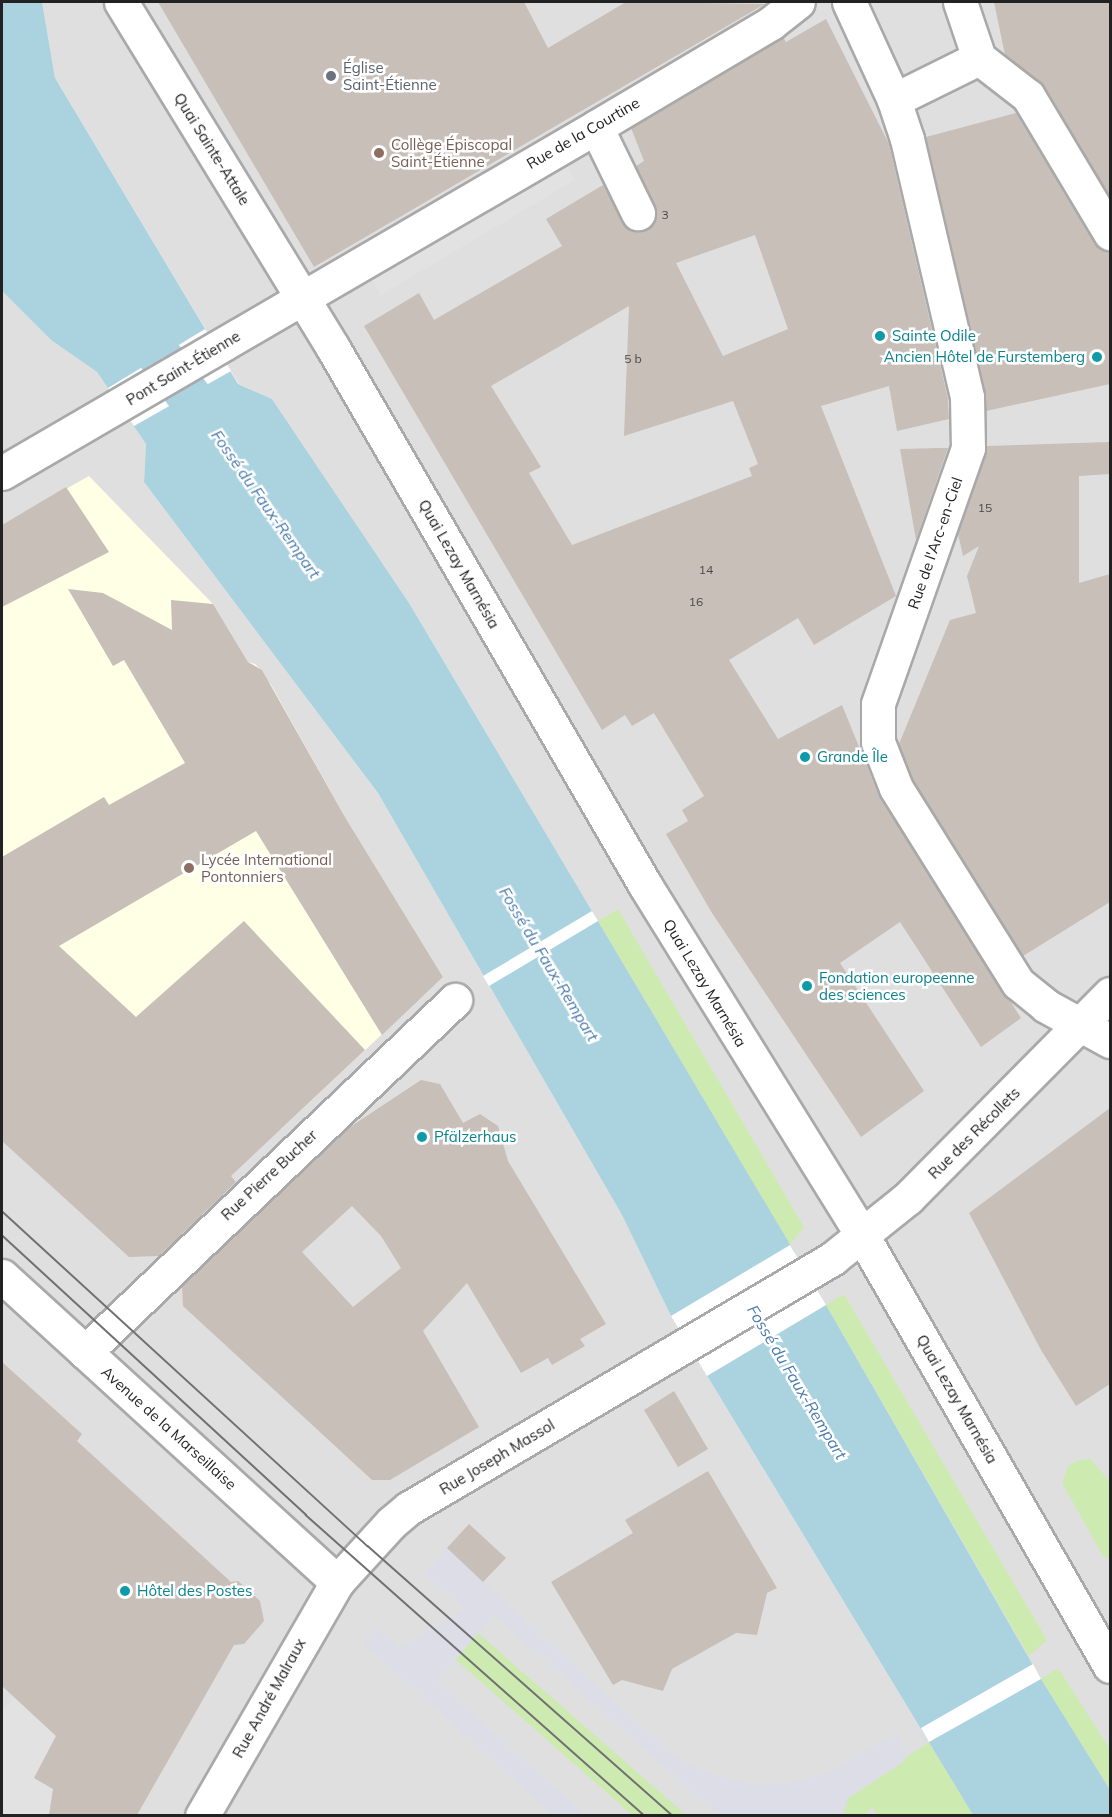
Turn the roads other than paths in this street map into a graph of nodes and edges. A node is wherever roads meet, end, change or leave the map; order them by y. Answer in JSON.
{"nodes":[{"id":1,"x":121,"y":2,"type":"edge"},
{"id":2,"x":798,"y":2,"type":"edge"},
{"id":3,"x":849,"y":2,"type":"edge"},
{"id":4,"x":960,"y":2,"type":"edge"},
{"id":5,"x":979,"y":58,"type":"junction"},
{"id":6,"x":894,"y":100,"type":"junction"},
{"id":7,"x":596,"y":127,"type":"junction"},
{"id":8,"x":638,"y":213,"type":"dead end"},
{"id":9,"x":1110,"y":233,"type":"edge"},
{"id":10,"x":291,"y":304,"type":"junction"},
{"id":11,"x":2,"y":473,"type":"edge"},
{"id":12,"x":1110,"y":994,"type":"edge"},
{"id":13,"x":455,"y":1000,"type":"dead end"},
{"id":14,"x":1082,"y":1025,"type":"junction"},
{"id":15,"x":1110,"y":1041,"type":"edge"},
{"id":16,"x":862,"y":1235,"type":"junction"},
{"id":17,"x":833,"y":1258,"type":"joint"},
{"id":18,"x":2,"y":1276,"type":"edge"},
{"id":19,"x":86,"y":1352,"type":"junction"},
{"id":20,"x":337,"y":1582,"type":"junction"},
{"id":21,"x":1110,"y":1666,"type":"edge"},
{"id":22,"x":202,"y":1815,"type":"edge"}],
"edges":[{"from":1,"to":10,"type":"street","name":"Quai Sainte-Attale"},
{"from":2,"to":7,"type":"street","name":"Rue de la Courtine"},
{"from":3,"to":6,"type":"street","name":"Rue de l'Arc-en-Ciel"},
{"from":4,"to":5,"type":"street"},
{"from":5,"to":6,"type":"street"},
{"from":5,"to":9,"type":"street"},
{"from":6,"to":14,"type":"street","name":"Rue de l'Arc-en-Ciel"},
{"from":7,"to":8,"type":"street"},
{"from":7,"to":10,"type":"street","name":"Rue de la Courtine"},
{"from":10,"to":11,"type":"street","name":"Pont Saint-Étienne"},
{"from":10,"to":16,"type":"street","name":"Quai Lezay Marnésia"},
{"from":12,"to":14,"type":"street","name":"Rue des Récollets"},
{"from":13,"to":19,"type":"street","name":"Rue Pierre Bucher"},
{"from":14,"to":15,"type":"street","name":"Rue de l'Arc-en-Ciel"},
{"from":14,"to":16,"type":"street","name":"Rue des Récollets"},
{"from":16,"to":17,"type":"street","name":"Rue des Récollets"},
{"from":16,"to":21,"type":"street","name":"Quai Lezay Marnésia"},
{"from":17,"to":20,"type":"street","name":"Rue Joseph Massol"},
{"from":18,"to":19,"type":"street","name":"Avenue de la Marseillaise"},
{"from":19,"to":20,"type":"street","name":"Avenue de la Marseillaise"},
{"from":20,"to":22,"type":"street","name":"Rue André Malraux"}]}
